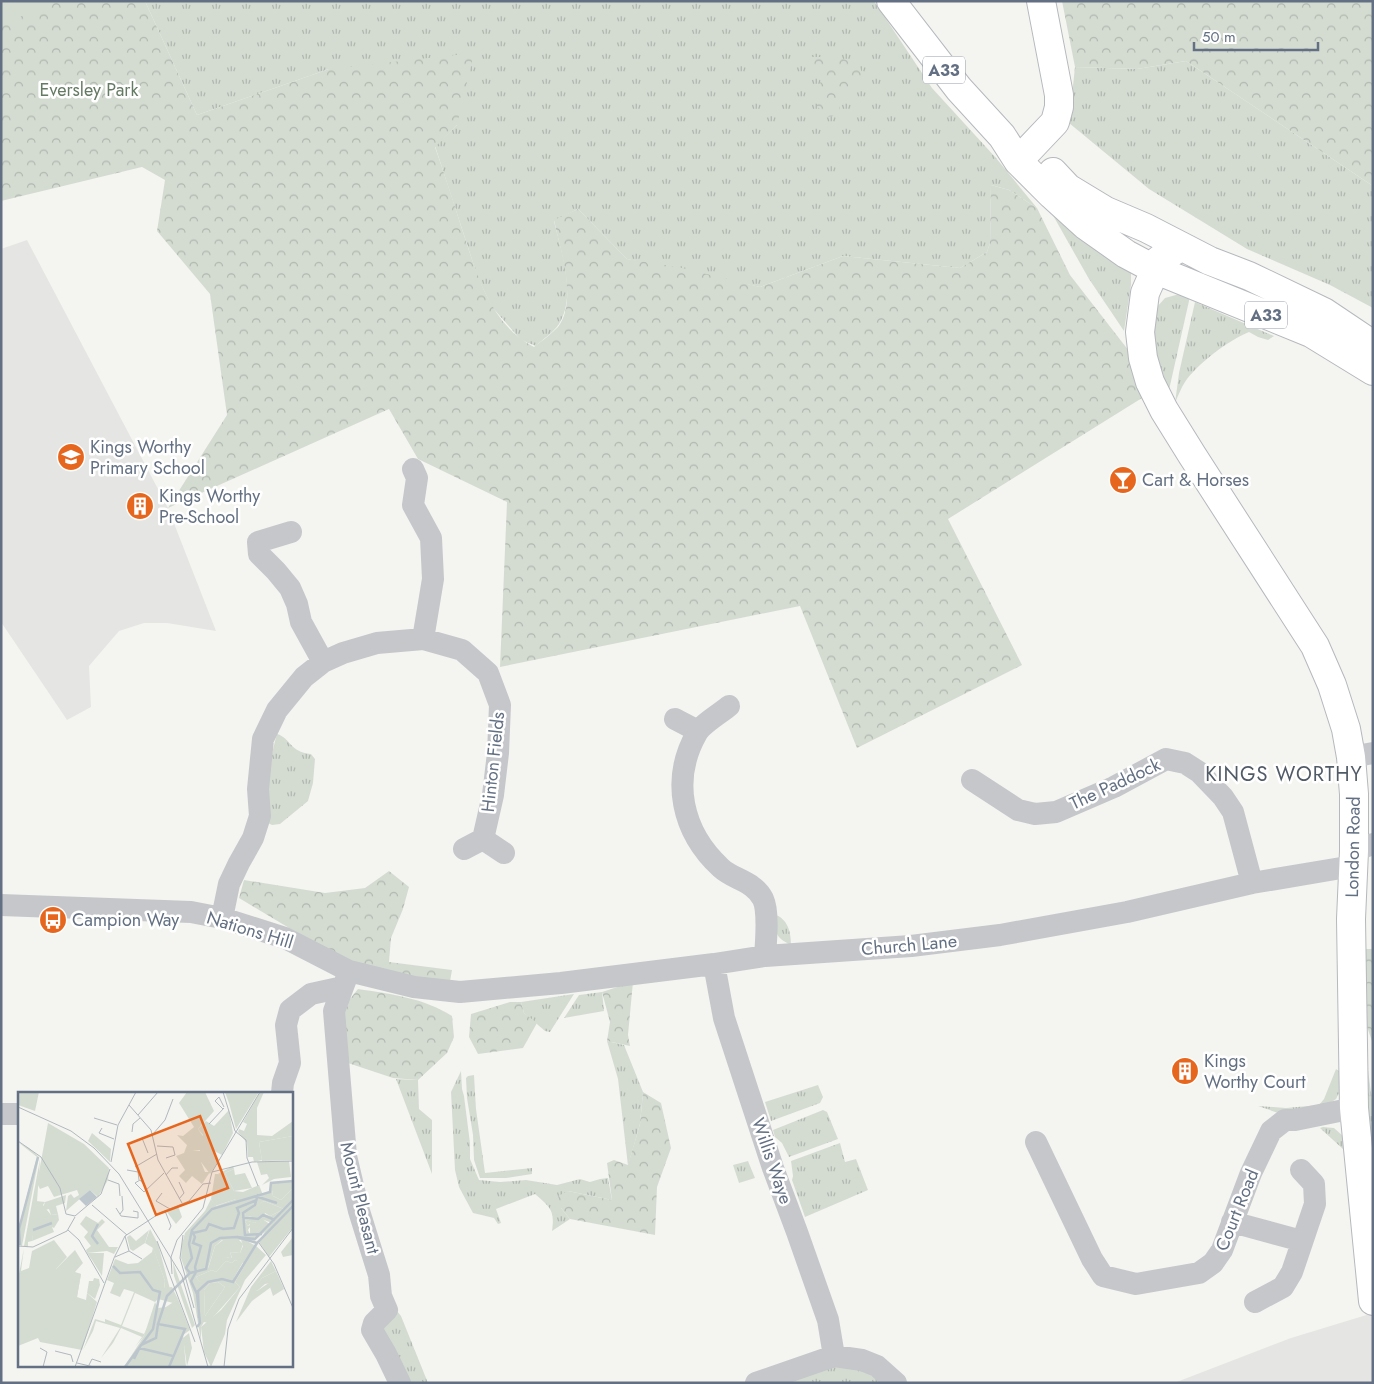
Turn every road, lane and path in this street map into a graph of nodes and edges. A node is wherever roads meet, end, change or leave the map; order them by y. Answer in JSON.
{"nodes":[{"id":1,"x":891,"y":1,"type":"edge"},
{"id":2,"x":1041,"y":1,"type":"edge"},
{"id":3,"x":1023,"y":155,"type":"junction"},
{"id":4,"x":1106,"y":211,"type":"junction"},
{"id":5,"x":1181,"y":247,"type":"junction"},
{"id":6,"x":1154,"y":270,"type":"junction"},
{"id":7,"x":1373,"y":345,"type":"edge"},
{"id":8,"x":1373,"y":371,"type":"edge"},
{"id":9,"x":413,"y":469,"type":"dead end"},
{"id":10,"x":291,"y":532,"type":"dead end"},
{"id":11,"x":423,"y":639,"type":"junction"},
{"id":12,"x":323,"y":662,"type":"junction"},
{"id":13,"x":729,"y":706,"type":"dead end"},
{"id":14,"x":675,"y":719,"type":"dead end"},
{"id":15,"x":698,"y":731,"type":"junction"},
{"id":16,"x":1362,"y":755,"type":"edge"},
{"id":17,"x":972,"y":780,"type":"dead end"},
{"id":18,"x":504,"y":854,"type":"dead end"},
{"id":19,"x":1360,"y":854,"type":"edge"},
{"id":20,"x":1252,"y":883,"type":"junction"},
{"id":21,"x":1,"y":905,"type":"edge"},
{"id":22,"x":222,"y":918,"type":"junction"},
{"id":23,"x":765,"y":956,"type":"junction"},
{"id":24,"x":714,"y":964,"type":"junction"},
{"id":25,"x":346,"y":979,"type":"junction"},
{"id":26,"x":460,"y":992,"type":"joint"},
{"id":27,"x":282,"y":1092,"type":"edge"},
{"id":28,"x":1354,"y":1108,"type":"junction"},
{"id":29,"x":1,"y":1114,"type":"edge"},
{"id":30,"x":18,"y":1114,"type":"edge"},
{"id":31,"x":1036,"y":1142,"type":"dead end"},
{"id":32,"x":1301,"y":1170,"type":"dead end"},
{"id":33,"x":1368,"y":1196,"type":"edge"},
{"id":34,"x":1232,"y":1222,"type":"junction"},
{"id":35,"x":1302,"y":1241,"type":"junction"},
{"id":36,"x":1373,"y":1301,"type":"edge"},
{"id":37,"x":1255,"y":1302,"type":"dead end"},
{"id":38,"x":834,"y":1356,"type":"junction"},
{"id":39,"x":400,"y":1383,"type":"edge"},
{"id":40,"x":756,"y":1383,"type":"edge"},
{"id":41,"x":896,"y":1383,"type":"edge"}],
"edges":[{"from":1,"to":3,"type":"main road","number":"A33"},
{"from":2,"to":3,"type":"main road"},
{"from":3,"to":4,"type":"main road","number":"A33"},
{"from":3,"to":6,"type":"main road","number":"A33"},
{"from":4,"to":5,"type":"main road","number":"A33"},
{"from":4,"to":6,"type":"main road"},
{"from":5,"to":6,"type":"main road","name":"London Road"},
{"from":5,"to":7,"type":"main road","number":"A33"},
{"from":6,"to":8,"type":"main road","number":"A33"},
{"from":6,"to":16,"type":"main road","name":"London Road"},
{"from":9,"to":11,"type":"street"},
{"from":10,"to":12,"type":"street"},
{"from":11,"to":12,"type":"street","name":"Hinton Fields"},
{"from":11,"to":18,"type":"street","name":"Hinton Fields"},
{"from":12,"to":22,"type":"street","name":"Hinton Fields"},
{"from":13,"to":15,"type":"street"},
{"from":14,"to":15,"type":"street"},
{"from":15,"to":23,"type":"street"},
{"from":16,"to":19,"type":"main road","name":"London Road"},
{"from":17,"to":20,"type":"street","name":"The Paddock"},
{"from":19,"to":20,"type":"street","name":"Church Lane"},
{"from":19,"to":28,"type":"main road","name":"London Road"},
{"from":20,"to":23,"type":"street","name":"Church Lane"},
{"from":21,"to":22,"type":"street","name":"Nations Hill"},
{"from":22,"to":25,"type":"street","name":"Nations Hill"},
{"from":23,"to":24,"type":"street","name":"Church Lane"},
{"from":24,"to":26,"type":"street","name":"Church Lane"},
{"from":24,"to":38,"type":"street","name":"Willis Waye"},
{"from":25,"to":26,"type":"street","name":"Nations Hill"},
{"from":25,"to":27,"type":"street"},
{"from":25,"to":39,"type":"street","name":"Mount Pleasant"},
{"from":28,"to":33,"type":"main road","name":"London Road"},
{"from":28,"to":34,"type":"street","name":"Court Road"},
{"from":29,"to":30,"type":"street"},
{"from":31,"to":34,"type":"street","name":"Court Road"},
{"from":32,"to":35,"type":"street"},
{"from":33,"to":36,"type":"main road","name":"London Road"},
{"from":34,"to":35,"type":"street"},
{"from":35,"to":37,"type":"street"},
{"from":38,"to":40,"type":"street"},
{"from":38,"to":41,"type":"street"}]}
